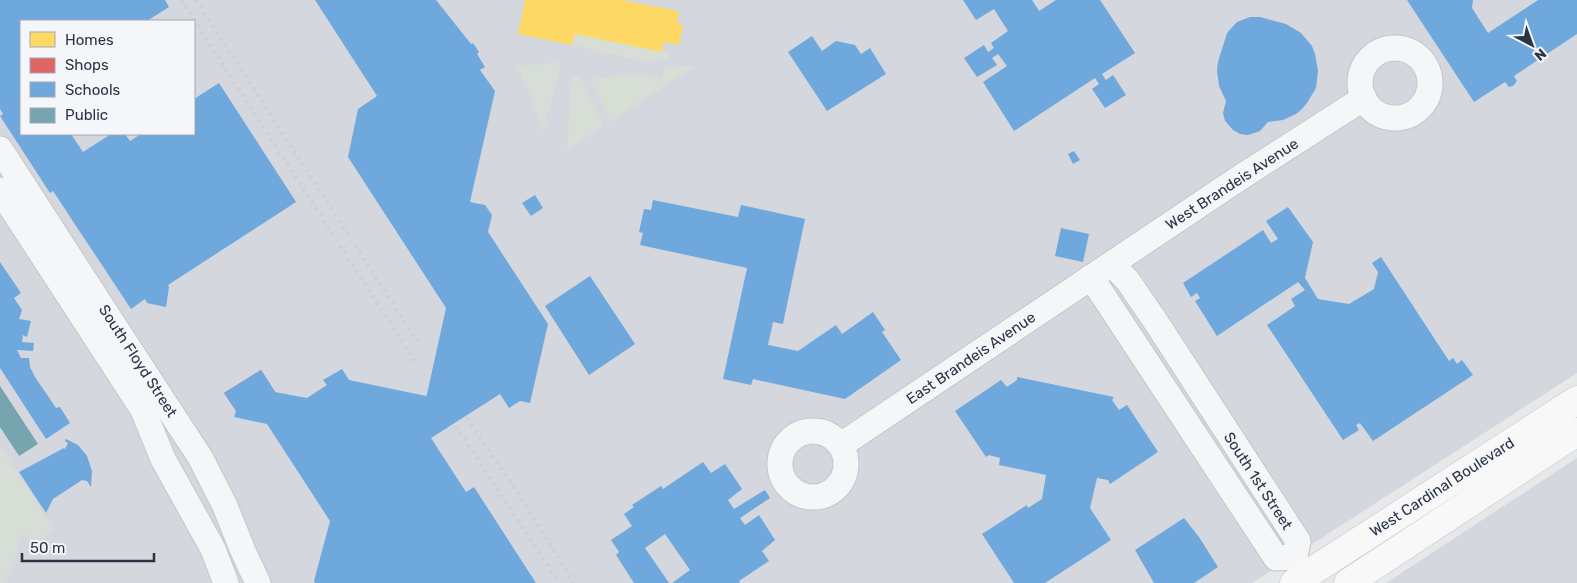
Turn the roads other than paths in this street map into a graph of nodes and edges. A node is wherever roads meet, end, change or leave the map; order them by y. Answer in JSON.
{"nodes":[{"id":1,"x":1364,"y":98,"type":"dead end"},
{"id":2,"x":0,"y":149,"type":"edge"},
{"id":3,"x":0,"y":190,"type":"edge"},
{"id":4,"x":1102,"y":270,"type":"junction"},
{"id":5,"x":1577,"y":400,"type":"edge"},
{"id":6,"x":1577,"y":432,"type":"edge"},
{"id":7,"x":841,"y":446,"type":"dead end"},
{"id":8,"x":1302,"y":574,"type":"edge"},
{"id":9,"x":226,"y":583,"type":"edge"},
{"id":10,"x":258,"y":583,"type":"edge"},
{"id":11,"x":1348,"y":583,"type":"edge"}],
"edges":[{"from":1,"to":4,"type":"street","name":"West Brandeis Avenue"},
{"from":2,"to":10,"type":"street","name":"South Floyd Street"},
{"from":3,"to":9,"type":"street","name":"South Floyd Street"},
{"from":4,"to":7,"type":"street","name":"East Brandeis Avenue"},
{"from":4,"to":8,"type":"street","name":"South 1st Street"},
{"from":5,"to":8,"type":"main road","name":"West Cardinal Boulevard"},
{"from":6,"to":11,"type":"main road","name":"West Cardinal Boulevard"}]}
